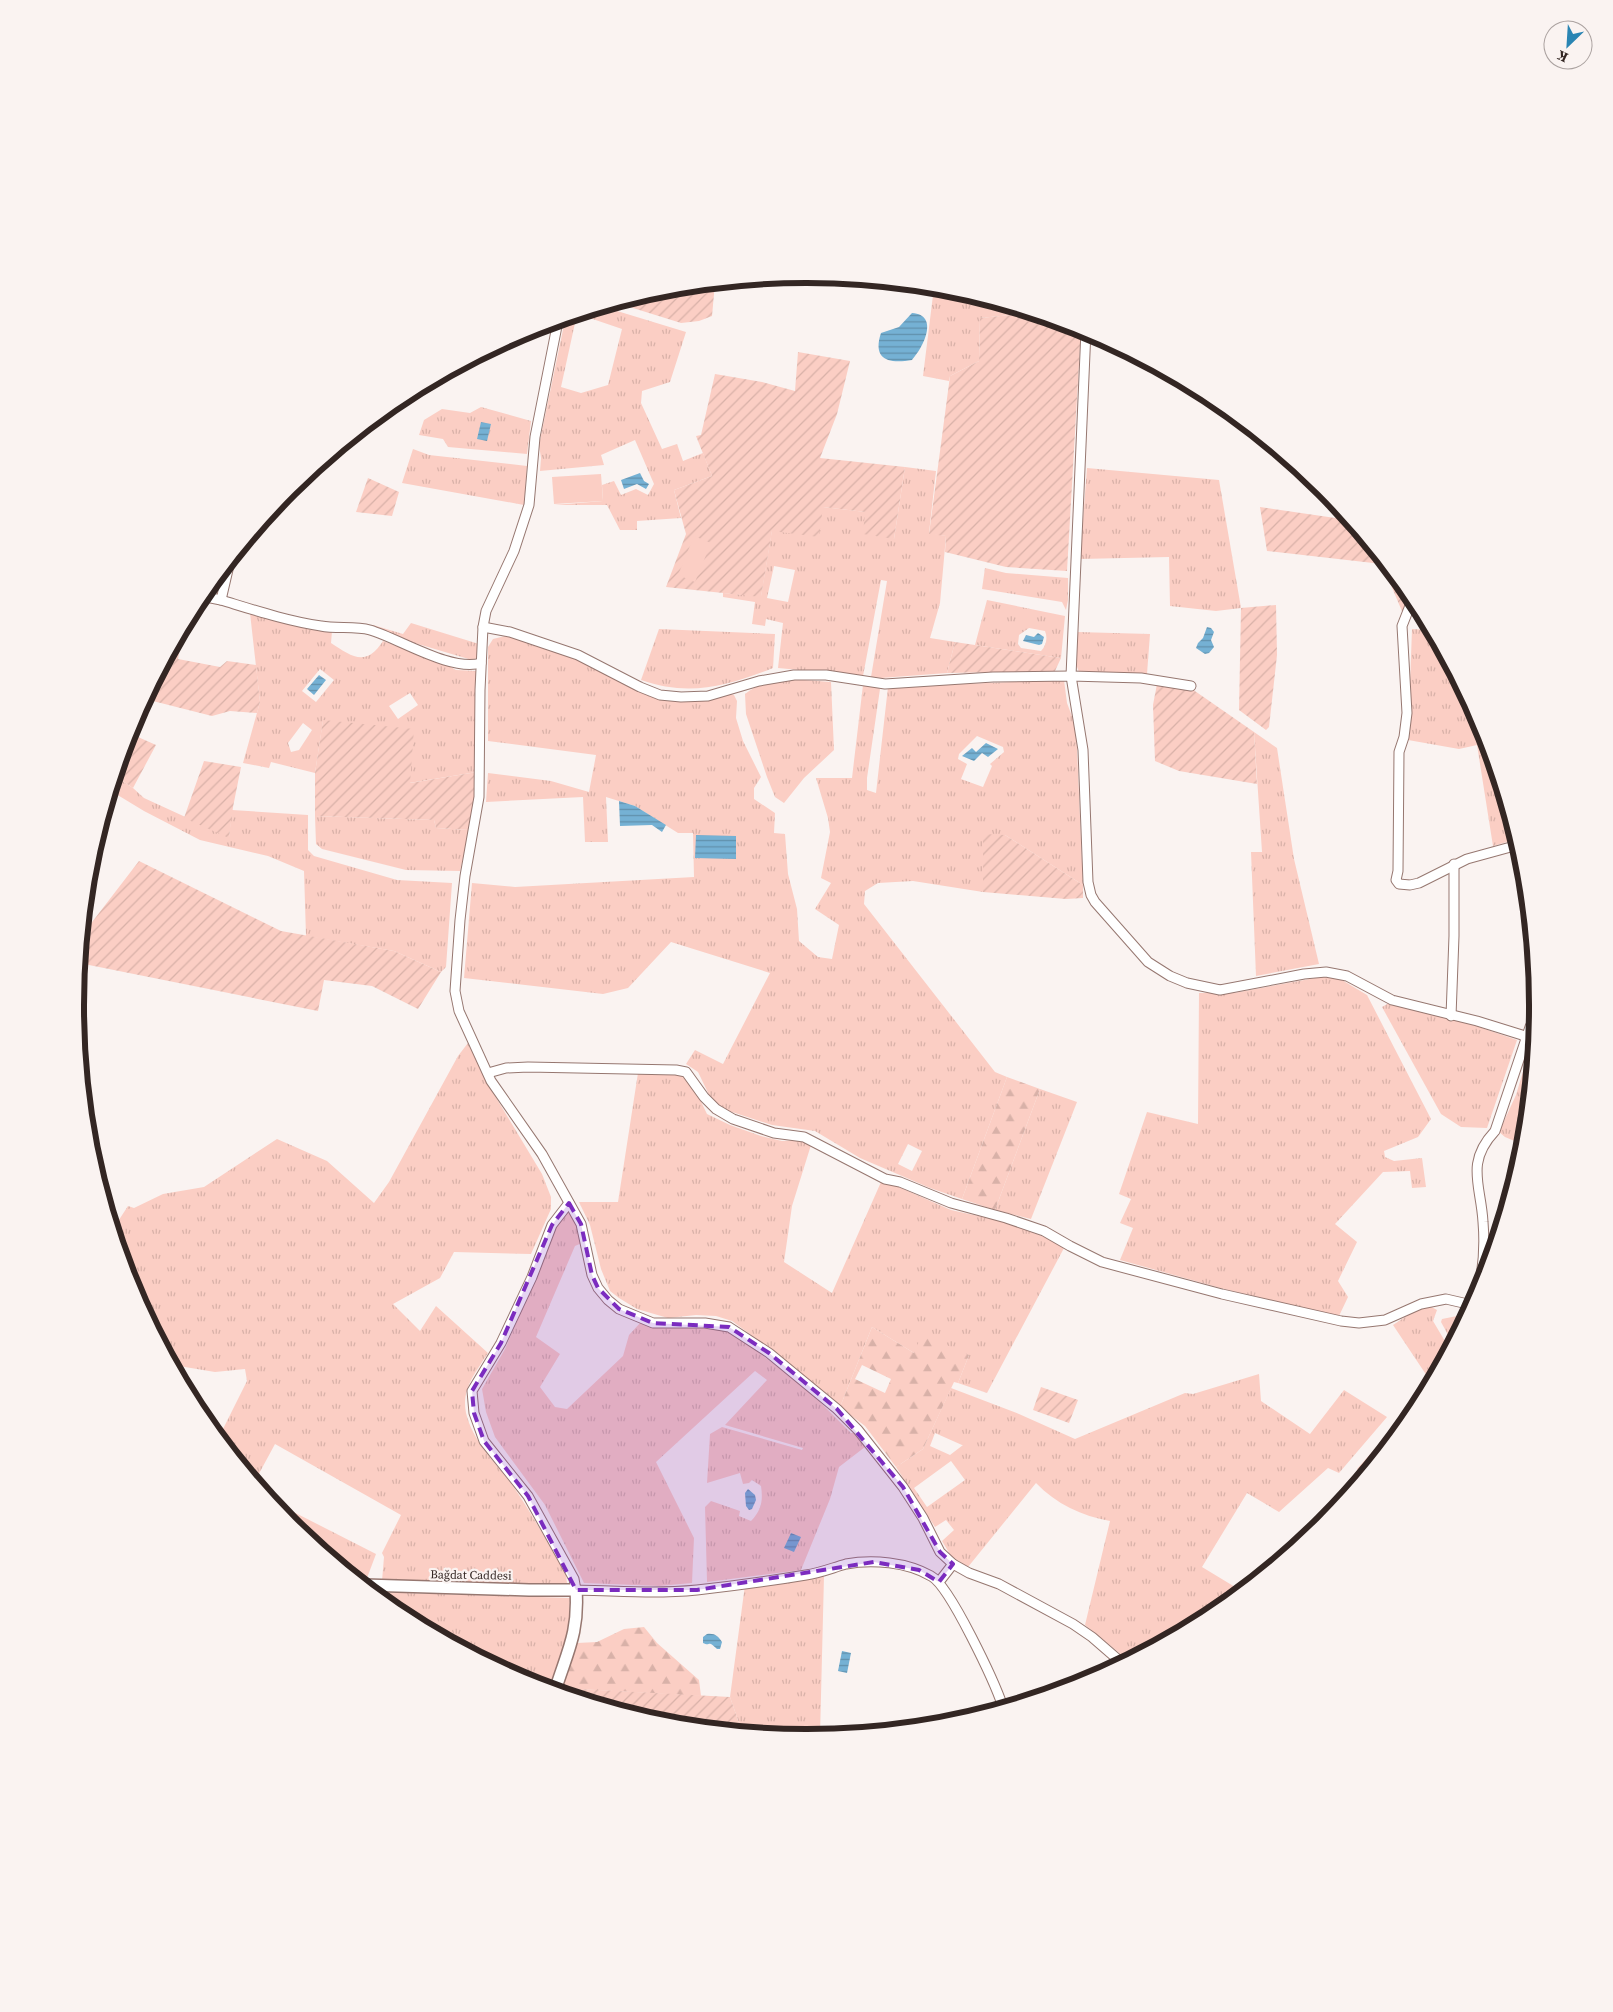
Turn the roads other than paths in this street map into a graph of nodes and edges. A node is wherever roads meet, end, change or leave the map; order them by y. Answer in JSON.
{"nodes":[{"id":1,"x":556,"y":328,"type":"edge"},
{"id":2,"x":1085,"y":339,"type":"edge"},
{"id":3,"x":227,"y":575,"type":"edge"},
{"id":4,"x":210,"y":598,"type":"edge"},
{"id":5,"x":221,"y":600,"type":"junction"},
{"id":6,"x":1409,"y":608,"type":"edge"},
{"id":7,"x":483,"y":627,"type":"junction"},
{"id":8,"x":481,"y":664,"type":"junction"},
{"id":9,"x":1071,"y":676,"type":"junction"},
{"id":10,"x":1191,"y":686,"type":"dead end"},
{"id":11,"x":1511,"y":847,"type":"edge"},
{"id":12,"x":1454,"y":864,"type":"junction"},
{"id":13,"x":1451,"y":1016,"type":"junction"},
{"id":14,"x":1528,"y":1039,"type":"edge"},
{"id":15,"x":1528,"y":1045,"type":"edge"},
{"id":16,"x":488,"y":1073,"type":"junction"},
{"id":17,"x":569,"y":1203,"type":"junction"},
{"id":18,"x":1483,"y":1260,"type":"edge"},
{"id":19,"x":1465,"y":1303,"type":"edge"},
{"id":20,"x":953,"y":1564,"type":"junction"},
{"id":21,"x":939,"y":1582,"type":"junction"},
{"id":22,"x":376,"y":1585,"type":"edge"},
{"id":23,"x":576,"y":1590,"type":"junction"},
{"id":24,"x":1117,"y":1658,"type":"edge"},
{"id":25,"x":557,"y":1684,"type":"edge"},
{"id":26,"x":1001,"y":1702,"type":"edge"}],
"edges":[{"from":1,"to":7,"type":"street"},
{"from":2,"to":9,"type":"street"},
{"from":3,"to":5,"type":"street"},
{"from":4,"to":5,"type":"street"},
{"from":5,"to":8,"type":"street"},
{"from":6,"to":12,"type":"street"},
{"from":7,"to":8,"type":"street"},
{"from":7,"to":9,"type":"street"},
{"from":8,"to":16,"type":"street"},
{"from":9,"to":10,"type":"street"},
{"from":9,"to":13,"type":"street"},
{"from":11,"to":12,"type":"street"},
{"from":12,"to":13,"type":"street"},
{"from":13,"to":14,"type":"street"},
{"from":15,"to":18,"type":"street"},
{"from":16,"to":17,"type":"street"},
{"from":16,"to":19,"type":"street"},
{"from":17,"to":20,"type":"street"},
{"from":17,"to":23,"type":"street"},
{"from":20,"to":21,"type":"street"},
{"from":20,"to":24,"type":"street"},
{"from":21,"to":23,"type":"street"},
{"from":21,"to":26,"type":"street"},
{"from":22,"to":23,"type":"street","name":"Bağdat Caddesi"},
{"from":23,"to":25,"type":"street"}]}
